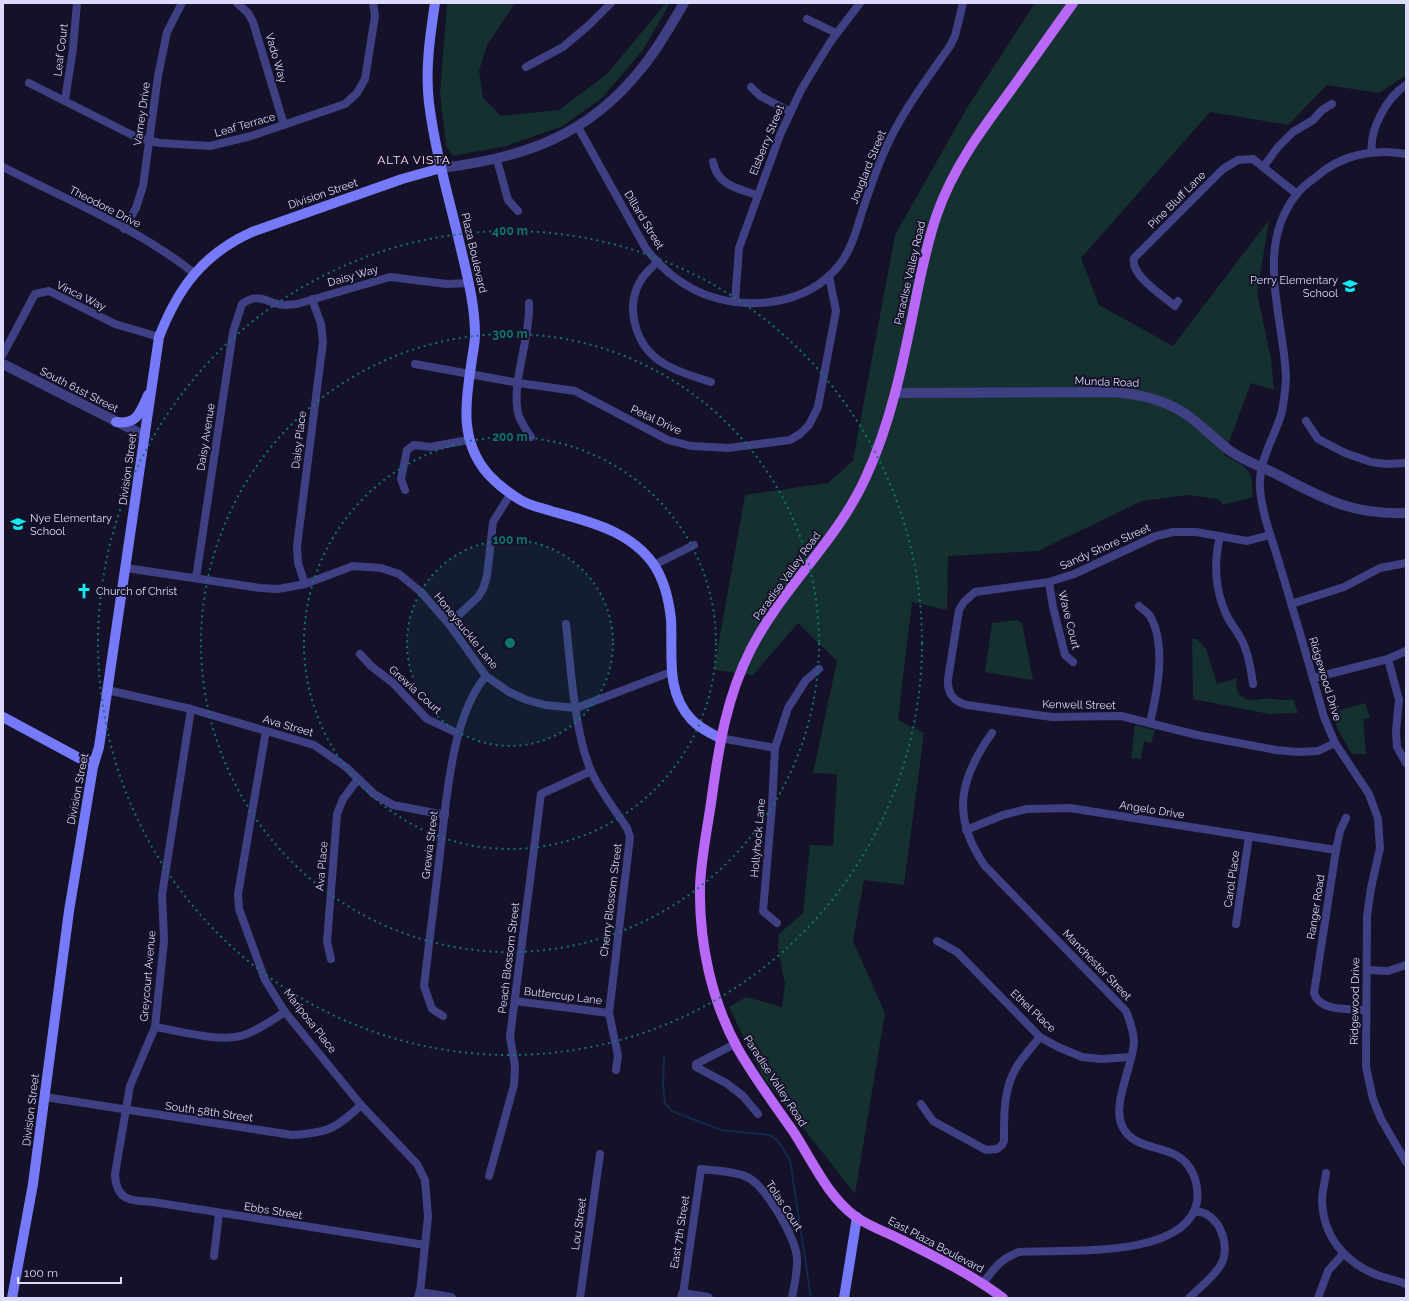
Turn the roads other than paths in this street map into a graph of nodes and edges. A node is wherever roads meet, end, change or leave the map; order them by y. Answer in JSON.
{"nodes":[{"id":1,"x":77,"y":3,"type":"edge"},
{"id":2,"x":182,"y":3,"type":"edge"},
{"id":3,"x":237,"y":3,"type":"edge"},
{"id":4,"x":372,"y":3,"type":"edge"},
{"id":5,"x":435,"y":3,"type":"edge"},
{"id":6,"x":611,"y":3,"type":"edge"},
{"id":7,"x":684,"y":3,"type":"edge"},
{"id":8,"x":860,"y":3,"type":"edge"},
{"id":9,"x":963,"y":3,"type":"edge"},
{"id":10,"x":1073,"y":3,"type":"edge"},
{"id":11,"x":807,"y":19,"type":"dead end"},
{"id":12,"x":836,"y":33,"type":"junction"},
{"id":13,"x":526,"y":67,"type":"dead end"},
{"id":14,"x":29,"y":83,"type":"dead end"},
{"id":15,"x":1406,"y":85,"type":"edge"},
{"id":16,"x":752,"y":87,"type":"dead end"},
{"id":17,"x":65,"y":100,"type":"junction"},
{"id":18,"x":1332,"y":104,"type":"dead end"},
{"id":19,"x":791,"y":112,"type":"junction"},
{"id":20,"x":284,"y":125,"type":"junction"},
{"id":21,"x":578,"y":127,"type":"junction"},
{"id":22,"x":149,"y":141,"type":"junction"},
{"id":23,"x":1372,"y":152,"type":"junction"},
{"id":24,"x":1406,"y":154,"type":"edge"},
{"id":25,"x":497,"y":160,"type":"junction"},
{"id":26,"x":713,"y":162,"type":"dead end"},
{"id":27,"x":1264,"y":166,"type":"junction"},
{"id":28,"x":3,"y":167,"type":"edge"},
{"id":29,"x":441,"y":168,"type":"junction"},
{"id":30,"x":1296,"y":194,"type":"junction"},
{"id":31,"x":758,"y":196,"type":"junction"},
{"id":32,"x":518,"y":212,"type":"dead end"},
{"id":33,"x":124,"y":229,"type":"junction"},
{"id":34,"x":657,"y":262,"type":"junction"},
{"id":35,"x":194,"y":273,"type":"junction"},
{"id":36,"x":829,"y":276,"type":"junction"},
{"id":37,"x":469,"y":283,"type":"junction"},
{"id":38,"x":312,"y":300,"type":"junction"},
{"id":39,"x":246,"y":301,"type":"joint"},
{"id":40,"x":1178,"y":301,"type":"dead end"},
{"id":41,"x":735,"y":302,"type":"junction"},
{"id":42,"x":529,"y":303,"type":"dead end"},
{"id":43,"x":159,"y":337,"type":"junction"},
{"id":44,"x":3,"y":354,"type":"edge"},
{"id":45,"x":3,"y":364,"type":"edge"},
{"id":46,"x":415,"y":364,"type":"dead end"},
{"id":47,"x":470,"y":374,"type":"junction"},
{"id":48,"x":711,"y":382,"type":"dead end"},
{"id":49,"x":519,"y":383,"type":"junction"},
{"id":50,"x":152,"y":388,"type":"junction"},
{"id":51,"x":895,"y":393,"type":"junction"},
{"id":52,"x":1306,"y":421,"type":"dead end"},
{"id":53,"x":116,"y":422,"type":"junction"},
{"id":54,"x":145,"y":436,"type":"junction"},
{"id":55,"x":531,"y":437,"type":"dead end"},
{"id":56,"x":468,"y":440,"type":"junction"},
{"id":57,"x":1406,"y":463,"type":"edge"},
{"id":58,"x":1262,"y":467,"type":"junction"},
{"id":59,"x":405,"y":490,"type":"dead end"},
{"id":60,"x":511,"y":493,"type":"junction"},
{"id":61,"x":1406,"y":513,"type":"edge"},
{"id":62,"x":1270,"y":535,"type":"junction"},
{"id":63,"x":1220,"y":536,"type":"junction"},
{"id":64,"x":694,"y":545,"type":"dead end"},
{"id":65,"x":1406,"y":563,"type":"edge"},
{"id":66,"x":654,"y":565,"type":"junction"},
{"id":67,"x":126,"y":568,"type":"junction"},
{"id":68,"x":196,"y":578,"type":"junction"},
{"id":69,"x":1049,"y":582,"type":"junction"},
{"id":70,"x":305,"y":584,"type":"junction"},
{"id":71,"x":1018,"y":587,"type":"joint"},
{"id":72,"x":1291,"y":604,"type":"junction"},
{"id":73,"x":1138,"y":606,"type":"dead end"},
{"id":74,"x":449,"y":624,"type":"junction"},
{"id":75,"x":566,"y":624,"type":"dead end"},
{"id":76,"x":1406,"y":651,"type":"edge"},
{"id":77,"x":360,"y":654,"type":"dead end"},
{"id":78,"x":1388,"y":659,"type":"junction"},
{"id":79,"x":1074,"y":662,"type":"dead end"},
{"id":80,"x":819,"y":670,"type":"dead end"},
{"id":81,"x":671,"y":672,"type":"junction"},
{"id":82,"x":486,"y":676,"type":"junction"},
{"id":83,"x":1313,"y":678,"type":"junction"},
{"id":84,"x":1253,"y":684,"type":"dead end"},
{"id":85,"x":107,"y":690,"type":"junction"},
{"id":86,"x":576,"y":708,"type":"junction"},
{"id":87,"x":190,"y":709,"type":"junction"},
{"id":88,"x":3,"y":717,"type":"edge"},
{"id":89,"x":1150,"y":723,"type":"junction"},
{"id":90,"x":266,"y":731,"type":"junction"},
{"id":91,"x":992,"y":733,"type":"dead end"},
{"id":92,"x":459,"y":734,"type":"junction"},
{"id":93,"x":720,"y":738,"type":"junction"},
{"id":94,"x":1335,"y":743,"type":"junction"},
{"id":95,"x":775,"y":748,"type":"junction"},
{"id":96,"x":94,"y":762,"type":"junction"},
{"id":97,"x":1406,"y":763,"type":"edge"},
{"id":98,"x":591,"y":772,"type":"junction"},
{"id":99,"x":358,"y":779,"type":"junction"},
{"id":100,"x":445,"y":815,"type":"junction"},
{"id":101,"x":1346,"y":818,"type":"dead end"},
{"id":102,"x":966,"y":830,"type":"junction"},
{"id":103,"x":1249,"y":836,"type":"junction"},
{"id":104,"x":1336,"y":850,"type":"junction"},
{"id":105,"x":777,"y":923,"type":"dead end"},
{"id":106,"x":1236,"y":924,"type":"dead end"},
{"id":107,"x":937,"y":941,"type":"dead end"},
{"id":108,"x":331,"y":959,"type":"dead end"},
{"id":109,"x":1406,"y":965,"type":"edge"},
{"id":110,"x":1367,"y":970,"type":"junction"},
{"id":111,"x":515,"y":1001,"type":"junction"},
{"id":112,"x":1366,"y":1010,"type":"junction"},
{"id":113,"x":285,"y":1012,"type":"junction"},
{"id":114,"x":609,"y":1013,"type":"junction"},
{"id":115,"x":443,"y":1016,"type":"dead end"},
{"id":116,"x":155,"y":1027,"type":"junction"},
{"id":117,"x":1040,"y":1037,"type":"junction"},
{"id":118,"x":735,"y":1044,"type":"junction"},
{"id":119,"x":1131,"y":1057,"type":"junction"},
{"id":120,"x":616,"y":1070,"type":"dead end"},
{"id":121,"x":45,"y":1097,"type":"junction"},
{"id":122,"x":921,"y":1104,"type":"dead end"},
{"id":123,"x":361,"y":1105,"type":"junction"},
{"id":124,"x":126,"y":1111,"type":"junction"},
{"id":125,"x":758,"y":1114,"type":"dead end"},
{"id":126,"x":600,"y":1154,"type":"dead end"},
{"id":127,"x":1406,"y":1162,"type":"edge"},
{"id":128,"x":702,"y":1169,"type":"joint"},
{"id":129,"x":1326,"y":1173,"type":"dead end"},
{"id":130,"x":489,"y":1176,"type":"dead end"},
{"id":131,"x":120,"y":1193,"type":"joint"},
{"id":132,"x":1194,"y":1211,"type":"junction"},
{"id":133,"x":219,"y":1214,"type":"junction"},
{"id":134,"x":857,"y":1217,"type":"junction"},
{"id":135,"x":425,"y":1245,"type":"junction"},
{"id":136,"x":1343,"y":1254,"type":"junction"},
{"id":137,"x":214,"y":1256,"type":"dead end"},
{"id":138,"x":983,"y":1283,"type":"junction"},
{"id":139,"x":1406,"y":1284,"type":"edge"},
{"id":140,"x":419,"y":1296,"type":"edge"},
{"id":141,"x":682,"y":1296,"type":"edge"},
{"id":142,"x":12,"y":1298,"type":"edge"},
{"id":143,"x":451,"y":1298,"type":"edge"},
{"id":144,"x":580,"y":1298,"type":"edge"},
{"id":145,"x":708,"y":1298,"type":"edge"},
{"id":146,"x":792,"y":1298,"type":"edge"},
{"id":147,"x":844,"y":1298,"type":"edge"},
{"id":148,"x":1003,"y":1298,"type":"edge"},
{"id":149,"x":1189,"y":1298,"type":"edge"},
{"id":150,"x":1318,"y":1298,"type":"edge"}],
"edges":[{"from":1,"to":17,"type":"street","name":"Leaf Court"},
{"from":2,"to":22,"type":"street","name":"Varney Drive"},
{"from":3,"to":20,"type":"street","name":"Vado Way"},
{"from":4,"to":20,"type":"street","name":"Leaf Terrace"},
{"from":5,"to":29,"type":"main road","name":"Plaza Boulevard"},
{"from":6,"to":13,"type":"street"},
{"from":7,"to":21,"type":"street","name":"Division Street"},
{"from":8,"to":12,"type":"street","name":"Elsberry Street"},
{"from":9,"to":36,"type":"street","name":"Jouglard Street"},
{"from":10,"to":51,"type":"main road","name":"Paradise Valley Road"},
{"from":11,"to":12,"type":"street"},
{"from":12,"to":19,"type":"street","name":"Elsberry Street"},
{"from":14,"to":17,"type":"street","name":"Leaf Terrace"},
{"from":15,"to":23,"type":"street"},
{"from":16,"to":19,"type":"street"},
{"from":17,"to":22,"type":"street","name":"Leaf Terrace"},
{"from":18,"to":27,"type":"street"},
{"from":19,"to":31,"type":"street","name":"Elsberry Street"},
{"from":20,"to":22,"type":"street","name":"Leaf Terrace"},
{"from":21,"to":25,"type":"street","name":"Division Street"},
{"from":21,"to":34,"type":"street","name":"Dillard Street"},
{"from":22,"to":33,"type":"street","name":"Varney Drive"},
{"from":23,"to":24,"type":"street"},
{"from":23,"to":30,"type":"street"},
{"from":25,"to":29,"type":"street","name":"Division Street"},
{"from":25,"to":32,"type":"street"},
{"from":26,"to":31,"type":"street"},
{"from":27,"to":30,"type":"street","name":"Pine Bluff Lane"},
{"from":27,"to":40,"type":"street","name":"Pine Bluff Lane"},
{"from":28,"to":33,"type":"street","name":"Theodore Drive"},
{"from":29,"to":35,"type":"main road","name":"Division Street"},
{"from":29,"to":37,"type":"main road","name":"Plaza Boulevard"},
{"from":30,"to":58,"type":"street","name":"Ridgewood Drive"},
{"from":31,"to":41,"type":"street","name":"Elsberry Street"},
{"from":33,"to":35,"type":"street","name":"Theodore Drive"},
{"from":34,"to":41,"type":"street","name":"Dillard Street"},
{"from":34,"to":48,"type":"street"},
{"from":35,"to":43,"type":"main road","name":"Division Street"},
{"from":36,"to":41,"type":"street","name":"Dillard Street"},
{"from":36,"to":49,"type":"street","name":"Petal Drive"},
{"from":37,"to":38,"type":"street","name":"Daisy Way"},
{"from":37,"to":47,"type":"main road","name":"Plaza Boulevard"},
{"from":38,"to":39,"type":"street","name":"Daisy Way"},
{"from":38,"to":70,"type":"street","name":"Daisy Place"},
{"from":39,"to":68,"type":"street","name":"Daisy Avenue"},
{"from":42,"to":49,"type":"street"},
{"from":43,"to":44,"type":"street","name":"Vinca Way"},
{"from":43,"to":50,"type":"main road","name":"Division Street"},
{"from":45,"to":53,"type":"street","name":"South 61st Street"},
{"from":46,"to":47,"type":"street","name":"Petal Drive"},
{"from":47,"to":49,"type":"street","name":"Petal Drive"},
{"from":47,"to":56,"type":"main road","name":"Plaza Boulevard"},
{"from":49,"to":55,"type":"street"},
{"from":50,"to":53,"type":"main road"},
{"from":50,"to":54,"type":"main road","name":"Division Street"},
{"from":51,"to":58,"type":"street","name":"Munda Road"},
{"from":51,"to":93,"type":"main road","name":"Paradise Valley Road"},
{"from":52,"to":57,"type":"street"},
{"from":53,"to":54,"type":"street","name":"South 61st Street"},
{"from":54,"to":67,"type":"main road","name":"Division Street"},
{"from":56,"to":59,"type":"street"},
{"from":56,"to":60,"type":"main road","name":"Plaza Boulevard"},
{"from":58,"to":61,"type":"street","name":"Munda Road"},
{"from":58,"to":62,"type":"street","name":"Ridgewood Drive"},
{"from":60,"to":66,"type":"main road"},
{"from":60,"to":74,"type":"street"},
{"from":62,"to":63,"type":"street","name":"Sandy Shore Street"},
{"from":62,"to":72,"type":"street","name":"Ridgewood Drive"},
{"from":63,"to":69,"type":"street","name":"Sandy Shore Street"},
{"from":63,"to":84,"type":"street"},
{"from":64,"to":66,"type":"street"},
{"from":65,"to":72,"type":"street"},
{"from":66,"to":81,"type":"main road"},
{"from":67,"to":68,"type":"street","name":"Honeysuckle Lane"},
{"from":67,"to":85,"type":"main road","name":"Division Street"},
{"from":68,"to":70,"type":"street","name":"Honeysuckle Lane"},
{"from":69,"to":71,"type":"street","name":"Sandy Shore Street"},
{"from":69,"to":79,"type":"street","name":"Wave Court"},
{"from":70,"to":74,"type":"street","name":"Honeysuckle Lane"},
{"from":71,"to":89,"type":"street","name":"Kenwell Street"},
{"from":72,"to":83,"type":"street","name":"Ridgewood Drive"},
{"from":73,"to":89,"type":"street"},
{"from":74,"to":82,"type":"street","name":"Honeysuckle Lane"},
{"from":75,"to":86,"type":"street","name":"Cherry Blossom Street"},
{"from":76,"to":78,"type":"street"},
{"from":77,"to":92,"type":"street","name":"Grewia Court"},
{"from":78,"to":83,"type":"street"},
{"from":78,"to":97,"type":"street"},
{"from":80,"to":95,"type":"street","name":"Hollyhock Lane"},
{"from":81,"to":86,"type":"street","name":"Honeysuckle Lane"},
{"from":81,"to":93,"type":"main road"},
{"from":82,"to":86,"type":"street","name":"Honeysuckle Lane"},
{"from":82,"to":92,"type":"street","name":"Grewia Street"},
{"from":83,"to":94,"type":"street","name":"Ridgewood Drive"},
{"from":85,"to":87,"type":"street","name":"Ava Street"},
{"from":85,"to":96,"type":"main road","name":"Division Street"},
{"from":86,"to":98,"type":"street","name":"Cherry Blossom Street"},
{"from":87,"to":90,"type":"street","name":"Ava Street"},
{"from":87,"to":116,"type":"street","name":"Greycourt Avenue"},
{"from":88,"to":96,"type":"main road"},
{"from":89,"to":94,"type":"street","name":"Kenwell Street"},
{"from":90,"to":99,"type":"street","name":"Ava Street"},
{"from":90,"to":113,"type":"street","name":"Mariposa Place"},
{"from":91,"to":102,"type":"street","name":"Manchester Street"},
{"from":92,"to":100,"type":"street","name":"Grewia Street"},
{"from":93,"to":95,"type":"street"},
{"from":93,"to":118,"type":"main road","name":"Paradise Valley Road"},
{"from":94,"to":110,"type":"street","name":"Ridgewood Drive"},
{"from":95,"to":105,"type":"street","name":"Hollyhock Lane"},
{"from":96,"to":121,"type":"main road","name":"Division Street"},
{"from":98,"to":111,"type":"street","name":"Peach Blossom Street"},
{"from":98,"to":114,"type":"street","name":"Cherry Blossom Street"},
{"from":99,"to":100,"type":"street","name":"Ava Street"},
{"from":99,"to":108,"type":"street","name":"Ava Place"},
{"from":100,"to":115,"type":"street","name":"Grewia Street"},
{"from":101,"to":104,"type":"street","name":"Ranger Road"},
{"from":102,"to":103,"type":"street","name":"Angelo Drive"},
{"from":102,"to":119,"type":"street","name":"Manchester Street"},
{"from":103,"to":104,"type":"street","name":"Angelo Drive"},
{"from":103,"to":106,"type":"street","name":"Carol Place"},
{"from":104,"to":112,"type":"street","name":"Ranger Road"},
{"from":107,"to":117,"type":"street","name":"Ethel Place"},
{"from":109,"to":110,"type":"street"},
{"from":110,"to":112,"type":"street","name":"Ridgewood Drive"},
{"from":111,"to":114,"type":"street","name":"Buttercup Lane"},
{"from":111,"to":130,"type":"street","name":"Peach Blossom Street"},
{"from":112,"to":127,"type":"street","name":"Ridgewood Drive"},
{"from":113,"to":116,"type":"street"},
{"from":113,"to":123,"type":"street","name":"Mariposa Place"},
{"from":114,"to":120,"type":"street","name":"Cherry Blossom Street"},
{"from":116,"to":124,"type":"street","name":"Greycourt Avenue"},
{"from":117,"to":119,"type":"street","name":"Ethel Place"},
{"from":117,"to":122,"type":"street"},
{"from":118,"to":125,"type":"street"},
{"from":118,"to":134,"type":"main road","name":"Paradise Valley Road"},
{"from":119,"to":132,"type":"street","name":"Manchester Street"},
{"from":121,"to":124,"type":"street","name":"South 58th Street"},
{"from":121,"to":142,"type":"main road","name":"Division Street"},
{"from":123,"to":124,"type":"street","name":"South 58th Street"},
{"from":123,"to":135,"type":"street","name":"Mariposa Place"},
{"from":124,"to":131,"type":"street","name":"Greycourt Avenue"},
{"from":126,"to":144,"type":"street","name":"Lou Street"},
{"from":128,"to":141,"type":"street","name":"East 7th Street"},
{"from":128,"to":146,"type":"street","name":"Tolas Court"},
{"from":129,"to":136,"type":"street"},
{"from":131,"to":133,"type":"street","name":"Ebbs Street"},
{"from":132,"to":138,"type":"street"},
{"from":132,"to":149,"type":"street"},
{"from":133,"to":135,"type":"street","name":"Ebbs Street"},
{"from":133,"to":137,"type":"street"},
{"from":134,"to":138,"type":"main road","name":"East Plaza Boulevard"},
{"from":134,"to":147,"type":"main road"},
{"from":135,"to":140,"type":"street","name":"Mariposa Place"},
{"from":136,"to":139,"type":"street"},
{"from":136,"to":150,"type":"street"},
{"from":138,"to":148,"type":"main road","name":"East Plaza Boulevard"},
{"from":140,"to":143,"type":"street"},
{"from":141,"to":145,"type":"street"}]}
